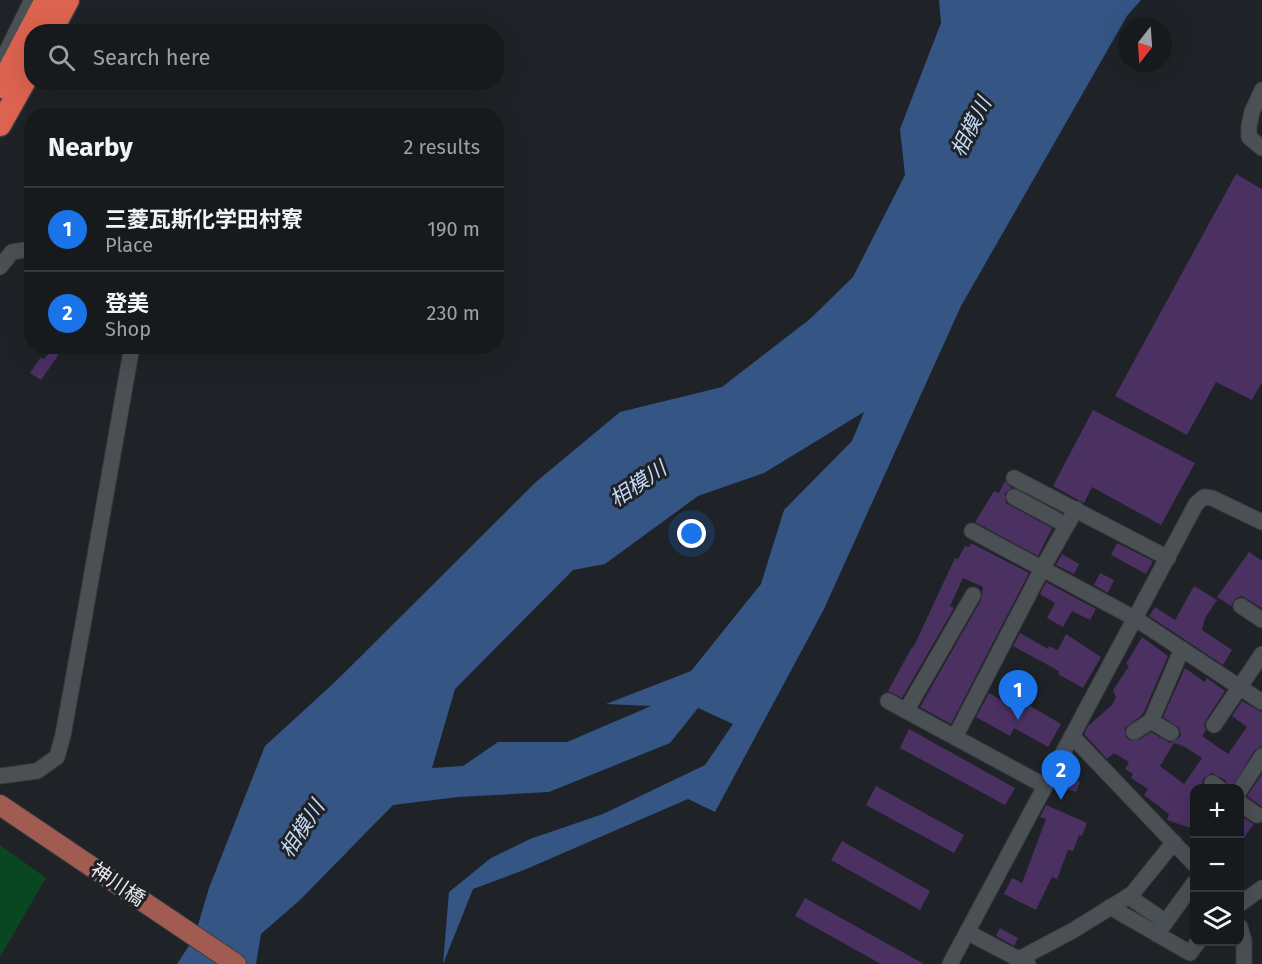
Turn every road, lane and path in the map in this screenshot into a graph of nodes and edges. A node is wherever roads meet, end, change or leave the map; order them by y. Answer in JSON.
{"nodes":[{"id":1,"x":32,"y":0,"type":"edge"},
{"id":2,"x":46,"y":0,"type":"edge"},
{"id":3,"x":68,"y":0,"type":"edge"},
{"id":4,"x":33,"y":24,"type":"edge"},
{"id":5,"x":55,"y":24,"type":"edge"},
{"id":6,"x":24,"y":42,"type":"edge"},
{"id":7,"x":0,"y":64,"type":"edge"},
{"id":8,"x":24,"y":83,"type":"edge"},
{"id":9,"x":0,"y":87,"type":"edge"},
{"id":10,"x":1262,"y":90,"type":"edge"},
{"id":11,"x":0,"y":125,"type":"edge"},
{"id":12,"x":1262,"y":148,"type":"edge"},
{"id":13,"x":24,"y":250,"type":"edge"},
{"id":14,"x":0,"y":267,"type":"edge"},
{"id":15,"x":131,"y":354,"type":"edge"},
{"id":16,"x":1014,"y":478,"type":"dead end"},
{"id":17,"x":1014,"y":497,"type":"dead end"},
{"id":18,"x":1076,"y":509,"type":"junction"},
{"id":19,"x":1262,"y":522,"type":"edge"},
{"id":20,"x":1066,"y":525,"type":"junction"},
{"id":21,"x":972,"y":531,"type":"dead end"},
{"id":22,"x":1168,"y":558,"type":"junction"},
{"id":23,"x":1042,"y":569,"type":"junction"},
{"id":24,"x":973,"y":596,"type":"dead end"},
{"id":25,"x":1241,"y":606,"type":"dead end"},
{"id":26,"x":1136,"y":619,"type":"junction"},
{"id":27,"x":1262,"y":620,"type":"edge"},
{"id":28,"x":1182,"y":649,"type":"junction"},
{"id":29,"x":1262,"y":654,"type":"edge"},
{"id":30,"x":1240,"y":687,"type":"junction"},
{"id":31,"x":888,"y":701,"type":"dead end"},
{"id":32,"x":1262,"y":702,"type":"edge"},
{"id":33,"x":906,"y":711,"type":"junction"},
{"id":34,"x":1151,"y":721,"type":"junction"},
{"id":35,"x":1214,"y":725,"type":"dead end"},
{"id":36,"x":1134,"y":732,"type":"dead end"},
{"id":37,"x":1171,"y":733,"type":"dead end"},
{"id":38,"x":1072,"y":736,"type":"junction"},
{"id":39,"x":955,"y":737,"type":"junction"},
{"id":40,"x":1262,"y":756,"type":"edge"},
{"id":41,"x":0,"y":776,"type":"edge"},
{"id":42,"x":1243,"y":784,"type":"edge"},
{"id":43,"x":1045,"y":786,"type":"junction"},
{"id":44,"x":0,"y":805,"type":"edge"},
{"id":45,"x":1244,"y":806,"type":"edge"},
{"id":46,"x":1257,"y":814,"type":"dead end"},
{"id":47,"x":1174,"y":842,"type":"junction"},
{"id":48,"x":1190,"y":860,"type":"edge"},
{"id":49,"x":1190,"y":888,"type":"edge"},
{"id":50,"x":1262,"y":888,"type":"edge"},
{"id":51,"x":1128,"y":896,"type":"junction"},
{"id":52,"x":1244,"y":901,"type":"edge"},
{"id":53,"x":1110,"y":907,"type":"junction"},
{"id":54,"x":1161,"y":928,"type":"junction"},
{"id":55,"x":967,"y":932,"type":"junction"},
{"id":56,"x":1195,"y":946,"type":"edge"},
{"id":57,"x":1244,"y":946,"type":"edge"},
{"id":58,"x":1023,"y":962,"type":"edge"},
{"id":59,"x":236,"y":964,"type":"edge"},
{"id":60,"x":950,"y":964,"type":"edge"},
{"id":61,"x":1244,"y":964,"type":"edge"}],
"edges":[{"from":1,"to":7,"type":"street"},
{"from":2,"to":4,"type":"highway"},
{"from":3,"to":5,"type":"highway"},
{"from":6,"to":9,"type":"highway"},
{"from":8,"to":11,"type":"highway"},
{"from":10,"to":12,"type":"street"},
{"from":13,"to":14,"type":"street"},
{"from":15,"to":41,"type":"street"},
{"from":16,"to":18,"type":"street"},
{"from":17,"to":20,"type":"street"},
{"from":18,"to":20,"type":"street"},
{"from":18,"to":22,"type":"street"},
{"from":19,"to":22,"type":"street"},
{"from":20,"to":23,"type":"street"},
{"from":21,"to":23,"type":"street"},
{"from":22,"to":26,"type":"street"},
{"from":23,"to":26,"type":"street"},
{"from":23,"to":39,"type":"street"},
{"from":24,"to":33,"type":"street"},
{"from":25,"to":27,"type":"street"},
{"from":26,"to":28,"type":"street"},
{"from":26,"to":38,"type":"street"},
{"from":28,"to":30,"type":"street"},
{"from":28,"to":34,"type":"street"},
{"from":29,"to":30,"type":"street"},
{"from":30,"to":32,"type":"street"},
{"from":30,"to":35,"type":"street"},
{"from":31,"to":33,"type":"street"},
{"from":33,"to":39,"type":"street"},
{"from":34,"to":36,"type":"street"},
{"from":34,"to":37,"type":"street"},
{"from":38,"to":43,"type":"street"},
{"from":38,"to":47,"type":"street"},
{"from":39,"to":43,"type":"street"},
{"from":40,"to":42,"type":"street"},
{"from":43,"to":55,"type":"street"},
{"from":44,"to":59,"type":"main road","name":"神川橋"},
{"from":45,"to":46,"type":"street"},
{"from":47,"to":48,"type":"street"},
{"from":47,"to":51,"type":"street"},
{"from":49,"to":54,"type":"street"},
{"from":50,"to":52,"type":"street"},
{"from":51,"to":53,"type":"street"},
{"from":51,"to":54,"type":"street"},
{"from":53,"to":54,"type":"street"},
{"from":53,"to":58,"type":"street"},
{"from":54,"to":56,"type":"street"},
{"from":55,"to":58,"type":"street"},
{"from":55,"to":60,"type":"street"},
{"from":57,"to":61,"type":"street"}]}
